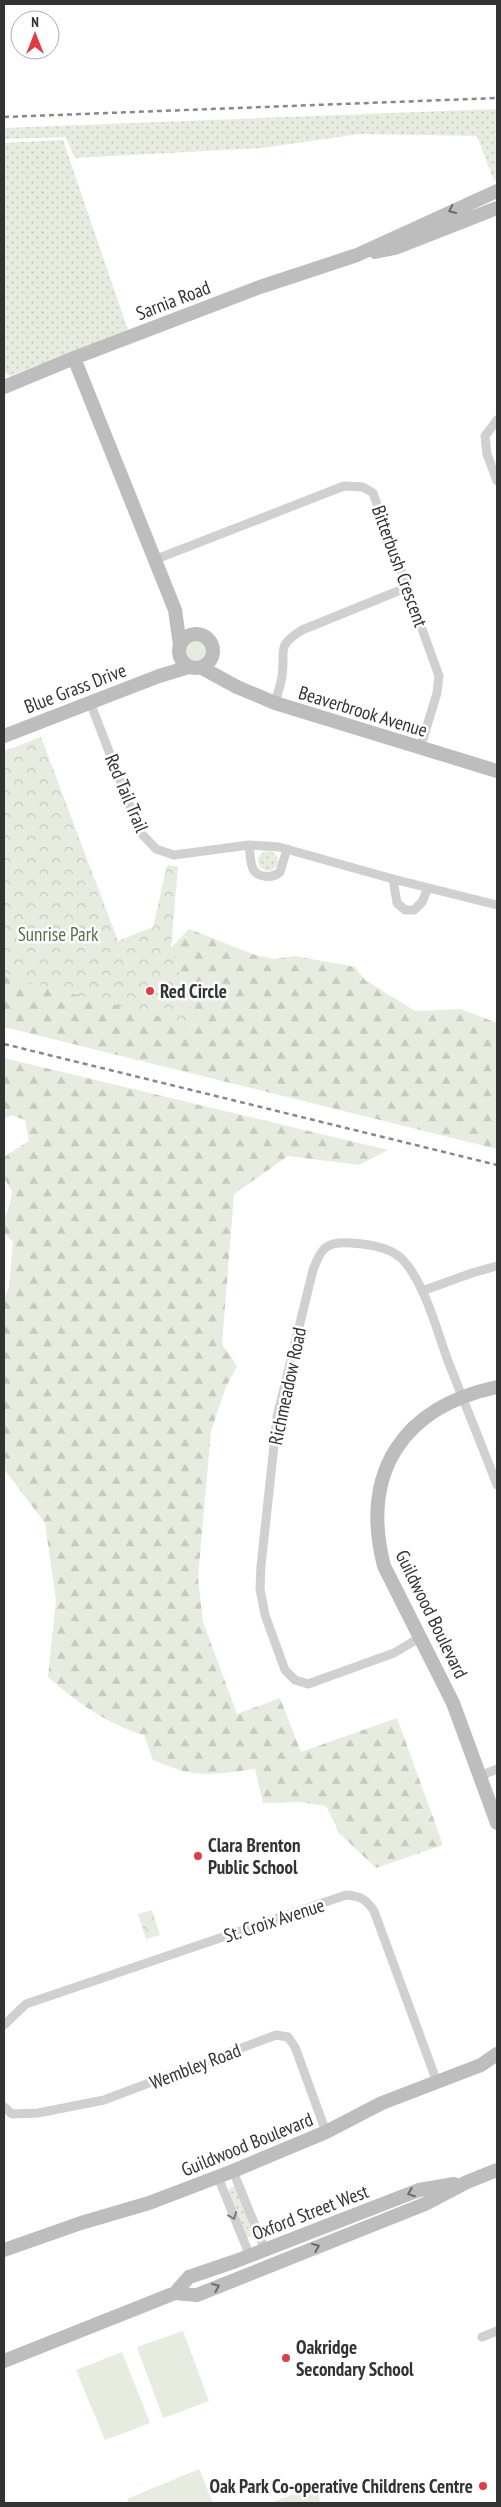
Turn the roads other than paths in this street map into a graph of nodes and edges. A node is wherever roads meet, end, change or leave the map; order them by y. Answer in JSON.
{"nodes":[{"id":1,"x":497,"y":191,"type":"edge"},
{"id":2,"x":497,"y":208,"type":"edge"},
{"id":3,"x":357,"y":255,"type":"junction"},
{"id":4,"x":74,"y":358,"type":"junction"},
{"id":5,"x":4,"y":387,"type":"edge"},
{"id":6,"x":497,"y":420,"type":"edge"},
{"id":7,"x":497,"y":481,"type":"edge"},
{"id":8,"x":154,"y":560,"type":"junction"},
{"id":9,"x":408,"y":587,"type":"junction"},
{"id":10,"x":174,"y":610,"type":"junction"},
{"id":11,"x":196,"y":634,"type":"junction"},
{"id":12,"x":179,"y":648,"type":"junction"},
{"id":13,"x":213,"y":657,"type":"junction"},
{"id":14,"x":196,"y":668,"type":"junction"},
{"id":15,"x":159,"y":676,"type":"junction"},
{"id":16,"x":222,"y":677,"type":"junction"},
{"id":17,"x":90,"y":702,"type":"junction"},
{"id":18,"x":275,"y":703,"type":"junction"},
{"id":19,"x":4,"y":736,"type":"edge"},
{"id":20,"x":420,"y":749,"type":"junction"},
{"id":21,"x":497,"y":771,"type":"edge"},
{"id":22,"x":249,"y":845,"type":"junction"},
{"id":23,"x":287,"y":849,"type":"junction"},
{"id":24,"x":393,"y":879,"type":"junction"},
{"id":25,"x":428,"y":888,"type":"junction"},
{"id":26,"x":497,"y":905,"type":"edge"},
{"id":27,"x":497,"y":1266,"type":"edge"},
{"id":28,"x":422,"y":1291,"type":"junction"},
{"id":29,"x":497,"y":1387,"type":"edge"},
{"id":30,"x":464,"y":1398,"type":"junction"},
{"id":31,"x":497,"y":1484,"type":"edge"},
{"id":32,"x":421,"y":1638,"type":"junction"},
{"id":33,"x":497,"y":1769,"type":"edge"},
{"id":34,"x":480,"y":1776,"type":"junction"},
{"id":35,"x":497,"y":1824,"type":"edge"},
{"id":36,"x":4,"y":2025,"type":"edge"},
{"id":37,"x":497,"y":2054,"type":"edge"},
{"id":38,"x":437,"y":2082,"type":"junction"},
{"id":39,"x":4,"y":2107,"type":"edge"},
{"id":40,"x":326,"y":2132,"type":"junction"},
{"id":41,"x":497,"y":2170,"type":"edge"},
{"id":42,"x":233,"y":2171,"type":"junction"},
{"id":43,"x":218,"y":2177,"type":"junction"},
{"id":44,"x":467,"y":2182,"type":"junction"},
{"id":45,"x":4,"y":2250,"type":"edge"},
{"id":46,"x":265,"y":2250,"type":"junction"},
{"id":47,"x":250,"y":2256,"type":"junction"},
{"id":48,"x":175,"y":2293,"type":"junction"},
{"id":49,"x":497,"y":2331,"type":"edge"},
{"id":50,"x":482,"y":2337,"type":"dead end"},
{"id":51,"x":4,"y":2361,"type":"edge"}],
"edges":[{"from":1,"to":3,"type":"street","name":"Sarnia Road","one_way":true},
{"from":2,"to":3,"type":"street","name":"Sarnia Road"},
{"from":3,"to":4,"type":"street","name":"Sarnia Road"},
{"from":4,"to":5,"type":"street","name":"Sarnia Road"},
{"from":4,"to":8,"type":"street"},
{"from":6,"to":7,"type":"street"},
{"from":8,"to":9,"type":"street","name":"Bitterbush Crescent"},
{"from":8,"to":10,"type":"street"},
{"from":9,"to":18,"type":"street"},
{"from":9,"to":20,"type":"street","name":"Bitterbush Crescent"},
{"from":10,"to":11,"type":"street"},
{"from":10,"to":12,"type":"street"},
{"from":11,"to":12,"type":"street"},
{"from":11,"to":13,"type":"street"},
{"from":12,"to":14,"type":"street"},
{"from":12,"to":15,"type":"street","name":"Blue Grass Drive"},
{"from":13,"to":14,"type":"street"},
{"from":13,"to":16,"type":"street"},
{"from":14,"to":15,"type":"street","name":"Blue Grass Drive"},
{"from":14,"to":16,"type":"street","name":"Beaverbrook Avenue"},
{"from":15,"to":17,"type":"street","name":"Blue Grass Drive"},
{"from":16,"to":18,"type":"street","name":"Beaverbrook Avenue"},
{"from":17,"to":19,"type":"street","name":"Blue Grass Drive"},
{"from":17,"to":22,"type":"street","name":"Red Tail Trail"},
{"from":18,"to":20,"type":"street","name":"Beaverbrook Avenue"},
{"from":20,"to":21,"type":"street","name":"Beaverbrook Avenue"},
{"from":22,"to":23,"type":"street","name":"Red Tail Trail"},
{"from":22,"to":23,"type":"street"},
{"from":23,"to":24,"type":"street","name":"Red Tail Trail"},
{"from":24,"to":25,"type":"street","name":"Red Tail Trail"},
{"from":24,"to":25,"type":"street"},
{"from":25,"to":26,"type":"street","name":"Red Tail Trail"},
{"from":27,"to":28,"type":"street"},
{"from":28,"to":30,"type":"street","name":"Richmeadow Road"},
{"from":28,"to":32,"type":"street","name":"Richmeadow Road"},
{"from":29,"to":30,"type":"street","name":"Guildwood Boulevard"},
{"from":30,"to":31,"type":"street","name":"Richmeadow Road"},
{"from":30,"to":32,"type":"street","name":"Guildwood Boulevard"},
{"from":32,"to":34,"type":"street","name":"Guildwood Boulevard"},
{"from":33,"to":34,"type":"street"},
{"from":34,"to":35,"type":"street","name":"Guildwood Boulevard"},
{"from":36,"to":38,"type":"street","name":"St. Croix Avenue"},
{"from":37,"to":38,"type":"street","name":"Guildwood Boulevard"},
{"from":38,"to":40,"type":"street","name":"Guildwood Boulevard"},
{"from":39,"to":40,"type":"street","name":"Wembley Road"},
{"from":40,"to":42,"type":"street","name":"Guildwood Boulevard"},
{"from":41,"to":44,"type":"street","name":"Oxford Street West"},
{"from":42,"to":43,"type":"street","name":"Guildwood Boulevard"},
{"from":42,"to":46,"type":"street"},
{"from":43,"to":45,"type":"street","name":"Guildwood Boulevard"},
{"from":43,"to":47,"type":"street","one_way":true},
{"from":44,"to":46,"type":"street","name":"Oxford Street West","one_way":true},
{"from":48,"to":44,"type":"street","name":"Oxford Street West","one_way":true},
{"from":46,"to":47,"type":"street","name":"Oxford Street West"},
{"from":47,"to":48,"type":"street","name":"Oxford Street West"},
{"from":48,"to":51,"type":"street","name":"Oxford Street West"},
{"from":49,"to":50,"type":"street"}]}
